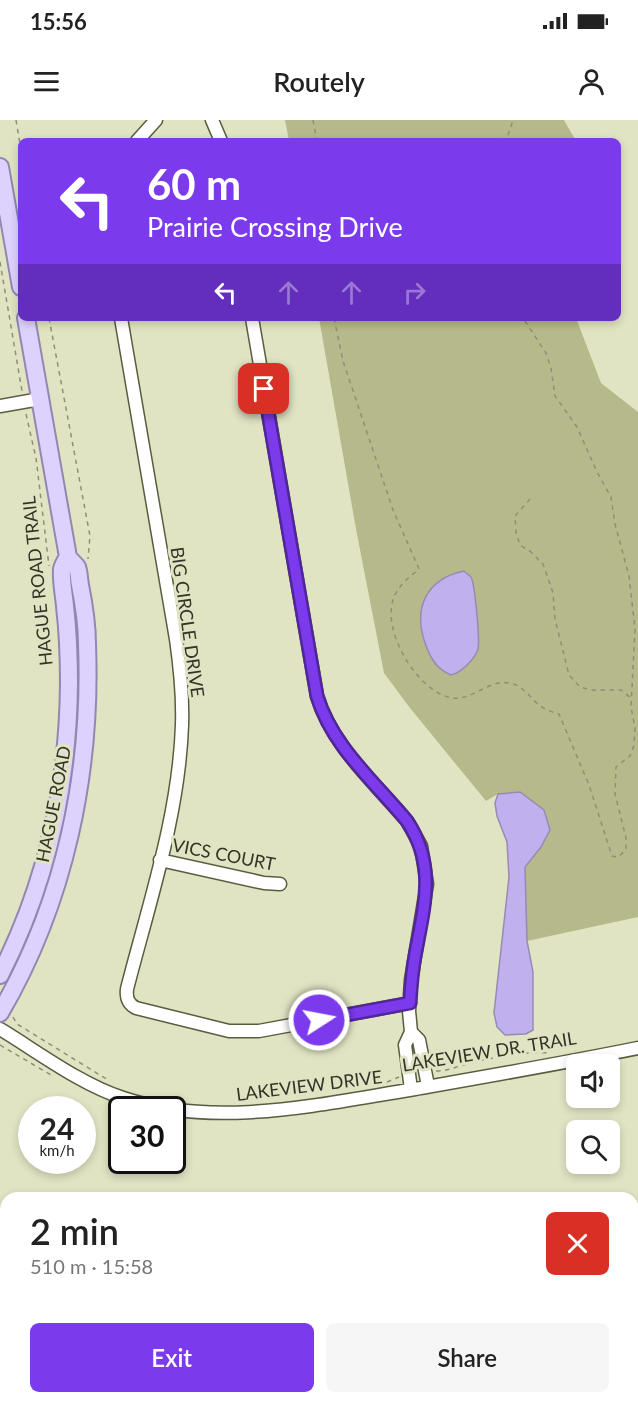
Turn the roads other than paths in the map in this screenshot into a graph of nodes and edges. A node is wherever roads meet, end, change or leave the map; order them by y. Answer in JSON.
{"nodes":[{"id":1,"x":156,"y":120,"type":"edge"},
{"id":2,"x":212,"y":120,"type":"edge"},
{"id":3,"x":140,"y":138,"type":"edge"},
{"id":4,"x":220,"y":138,"type":"edge"},
{"id":5,"x":0,"y":167,"type":"edge"},
{"id":6,"x":18,"y":271,"type":"edge"},
{"id":7,"x":27,"y":321,"type":"edge"},
{"id":8,"x":122,"y":321,"type":"edge"},
{"id":9,"x":253,"y":321,"type":"edge"},
{"id":10,"x":40,"y":399,"type":"junction"},
{"id":11,"x":0,"y":406,"type":"edge"},
{"id":12,"x":68,"y":557,"type":"junction"},
{"id":13,"x":160,"y":860,"type":"junction"},
{"id":14,"x":280,"y":884,"type":"dead end"},
{"id":15,"x":0,"y":975,"type":"edge"},
{"id":16,"x":410,"y":1003,"type":"junction"},
{"id":17,"x":6,"y":1013,"type":"edge"},
{"id":18,"x":0,"y":1029,"type":"edge"},
{"id":19,"x":411,"y":1032,"type":"junction"},
{"id":20,"x":638,"y":1048,"type":"edge"},
{"id":21,"x":410,"y":1083,"type":"junction"},
{"id":22,"x":428,"y":1086,"type":"junction"}],
"edges":[{"from":1,"to":3,"type":"street"},
{"from":2,"to":4,"type":"street"},
{"from":5,"to":6,"type":"main road"},
{"from":7,"to":10,"type":"main road","name":"HAGUE ROAD"},
{"from":8,"to":13,"type":"street","name":"BIG CIRCLE DRIVE"},
{"from":9,"to":16,"type":"street"},
{"from":10,"to":11,"type":"street"},
{"from":10,"to":12,"type":"main road","name":"HAGUE ROAD"},
{"from":12,"to":15,"type":"main road","name":"HAGUE ROAD"},
{"from":12,"to":17,"type":"main road","name":"HAGUE ROAD"},
{"from":13,"to":14,"type":"street","name":"VICS COURT"},
{"from":13,"to":16,"type":"street","name":"BIG CIRCLE DRIVE"},
{"from":16,"to":19,"type":"street"},
{"from":18,"to":21,"type":"street","name":"LAKEVIEW DRIVE"},
{"from":19,"to":21,"type":"street"},
{"from":19,"to":22,"type":"street"},
{"from":20,"to":22,"type":"street","name":"LAKEVIEW DRIVE"},
{"from":21,"to":22,"type":"street","name":"LAKEVIEW DRIVE"}]}
